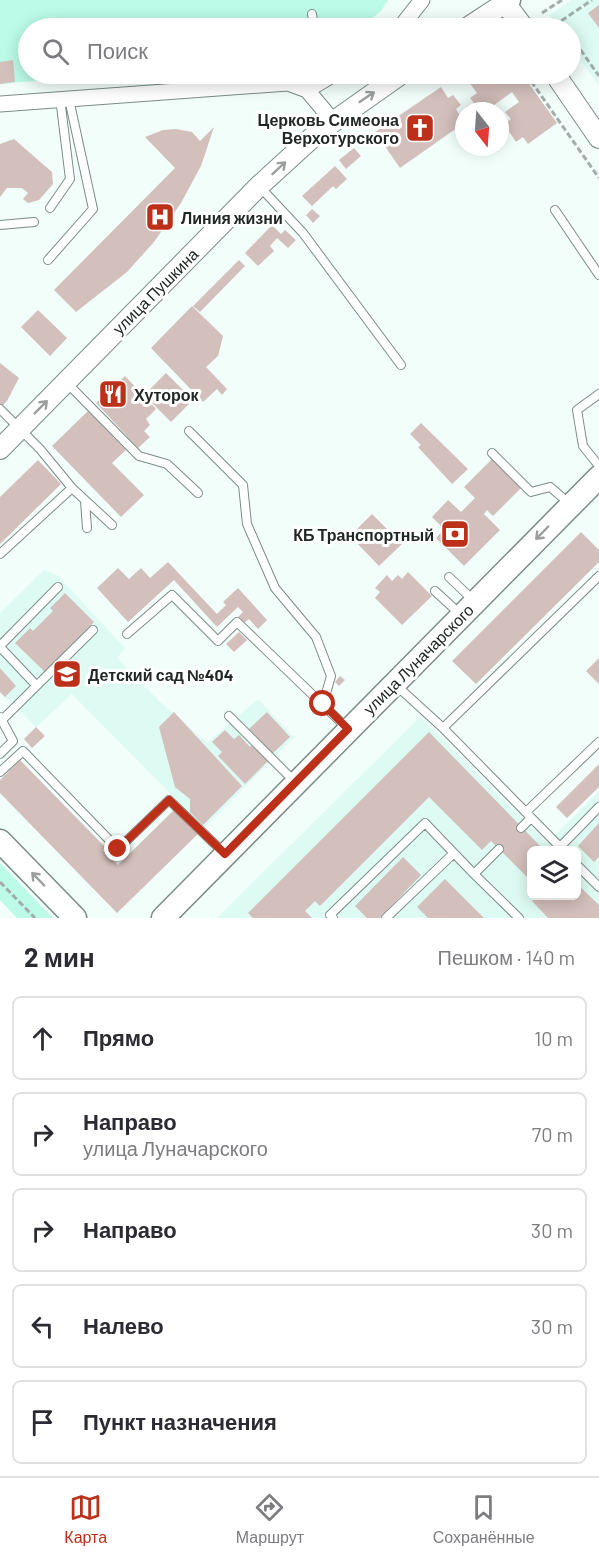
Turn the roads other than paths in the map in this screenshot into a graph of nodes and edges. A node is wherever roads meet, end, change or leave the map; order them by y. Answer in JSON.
{"nodes":[{"id":1,"x":422,"y":0,"type":"edge"},
{"id":2,"x":506,"y":1,"type":"edge"},
{"id":3,"x":312,"y":14,"type":"dead end"},
{"id":4,"x":313,"y":18,"type":"edge"},
{"id":5,"x":408,"y":18,"type":"edge"},
{"id":6,"x":481,"y":18,"type":"edge"},
{"id":7,"x":517,"y":18,"type":"edge"},
{"id":8,"x":273,"y":84,"type":"edge"},
{"id":9,"x":291,"y":84,"type":"edge"},
{"id":10,"x":315,"y":84,"type":"edge"},
{"id":11,"x":387,"y":84,"type":"edge"},
{"id":12,"x":562,"y":84,"type":"edge"},
{"id":13,"x":307,"y":90,"type":"junction"},
{"id":14,"x":64,"y":98,"type":"junction"},
{"id":15,"x":0,"y":104,"type":"edge"},
{"id":16,"x":333,"y":121,"type":"junction"},
{"id":17,"x":599,"y":138,"type":"edge"},
{"id":18,"x":260,"y":186,"type":"junction"},
{"id":19,"x":50,"y":208,"type":"dead end"},
{"id":20,"x":555,"y":210,"type":"dead end"},
{"id":21,"x":34,"y":222,"type":"dead end"},
{"id":22,"x":0,"y":225,"type":"edge"},
{"id":23,"x":48,"y":260,"type":"dead end"},
{"id":24,"x":599,"y":275,"type":"edge"},
{"id":25,"x":401,"y":365,"type":"dead end"},
{"id":26,"x":66,"y":382,"type":"junction"},
{"id":27,"x":599,"y":394,"type":"edge"},
{"id":28,"x":0,"y":409,"type":"edge"},
{"id":29,"x":20,"y":429,"type":"junction"},
{"id":30,"x":189,"y":431,"type":"dead end"},
{"id":31,"x":0,"y":449,"type":"edge"},
{"id":32,"x":492,"y":453,"type":"dead end"},
{"id":33,"x":598,"y":478,"type":"edge"},
{"id":34,"x":72,"y":488,"type":"junction"},
{"id":35,"x":198,"y":493,"type":"dead end"},
{"id":36,"x":85,"y":501,"type":"junction"},
{"id":37,"x":570,"y":504,"type":"junction"},
{"id":38,"x":112,"y":525,"type":"dead end"},
{"id":39,"x":87,"y":528,"type":"dead end"},
{"id":40,"x":0,"y":554,"type":"edge"},
{"id":41,"x":599,"y":576,"type":"edge"},
{"id":42,"x":449,"y":577,"type":"dead end"},
{"id":43,"x":58,"y":587,"type":"dead end"},
{"id":44,"x":435,"y":591,"type":"dead end"},
{"id":45,"x":468,"y":608,"type":"junction"},
{"id":46,"x":93,"y":630,"type":"dead end"},
{"id":47,"x":127,"y":634,"type":"dead end"},
{"id":48,"x":0,"y":647,"type":"edge"},
{"id":49,"x":394,"y":683,"type":"junction"},
{"id":50,"x":36,"y":685,"type":"junction"},
{"id":51,"x":323,"y":704,"type":"junction"},
{"id":52,"x":229,"y":716,"type":"dead end"},
{"id":53,"x":1,"y":718,"type":"edge"},
{"id":54,"x":443,"y":728,"type":"junction"},
{"id":55,"x":348,"y":729,"type":"junction"},
{"id":56,"x":599,"y":742,"type":"edge"},
{"id":57,"x":0,"y":754,"type":"edge"},
{"id":58,"x":0,"y":772,"type":"edge"},
{"id":59,"x":296,"y":783,"type":"junction"},
{"id":60,"x":599,"y":807,"type":"edge"},
{"id":61,"x":528,"y":815,"type":"junction"},
{"id":62,"x":521,"y":828,"type":"dead end"},
{"id":63,"x":0,"y":841,"type":"edge"},
{"id":64,"x":559,"y":846,"type":"edge"},
{"id":65,"x":565,"y":846,"type":"edge"},
{"id":66,"x":499,"y":849,"type":"dead end"},
{"id":67,"x":454,"y":853,"type":"junction"},
{"id":68,"x":225,"y":854,"type":"junction"},
{"id":69,"x":581,"y":869,"type":"edge"},
{"id":70,"x":474,"y":874,"type":"junction"},
{"id":71,"x":599,"y":887,"type":"edge"},
{"id":72,"x":173,"y":914,"type":"edge"},
{"id":73,"x":75,"y":918,"type":"edge"},
{"id":74,"x":333,"y":918,"type":"edge"},
{"id":75,"x":386,"y":918,"type":"edge"},
{"id":76,"x":519,"y":918,"type":"edge"}],
"edges":[{"from":1,"to":5,"type":"street"},
{"from":2,"to":6,"type":"main road"},
{"from":2,"to":7,"type":"main road"},
{"from":3,"to":4,"type":"lane"},
{"from":8,"to":14,"type":"street"},
{"from":9,"to":13,"type":"street"},
{"from":10,"to":13,"type":"street"},
{"from":16,"to":11,"type":"main road","name":"улица Пушкина","one_way":true},
{"from":12,"to":17,"type":"main road"},
{"from":13,"to":16,"type":"street"},
{"from":14,"to":15,"type":"street"},
{"from":14,"to":19,"type":"lane"},
{"from":14,"to":23,"type":"lane"},
{"from":18,"to":16,"type":"main road","name":"улица Пушкина","one_way":true},
{"from":18,"to":25,"type":"lane"},
{"from":18,"to":26,"type":"main road","name":"улица Пушкина"},
{"from":20,"to":24,"type":"lane"},
{"from":21,"to":22,"type":"lane"},
{"from":29,"to":26,"type":"main road","name":"улица Пушкина","one_way":true},
{"from":26,"to":35,"type":"lane"},
{"from":27,"to":33,"type":"lane"},
{"from":28,"to":29,"type":"lane"},
{"from":29,"to":31,"type":"main road","name":"улица Пушкина"},
{"from":29,"to":34,"type":"lane"},
{"from":30,"to":51,"type":"lane"},
{"from":32,"to":37,"type":"lane"},
{"from":33,"to":37,"type":"main road","name":"улица Луначарского"},
{"from":34,"to":36,"type":"lane"},
{"from":34,"to":40,"type":"lane"},
{"from":36,"to":38,"type":"lane"},
{"from":36,"to":39,"type":"lane"},
{"from":37,"to":45,"type":"main road","name":"улица Луначарского","one_way":true},
{"from":41,"to":54,"type":"lane"},
{"from":42,"to":45,"type":"lane"},
{"from":43,"to":48,"type":"lane"},
{"from":44,"to":45,"type":"lane"},
{"from":45,"to":49,"type":"main road","name":"улица Луначарского"},
{"from":46,"to":50,"type":"lane"},
{"from":47,"to":51,"type":"lane"},
{"from":48,"to":50,"type":"lane"},
{"from":49,"to":54,"type":"lane"},
{"from":49,"to":55,"type":"main road","name":"улица Луначарского"},
{"from":50,"to":53,"type":"lane"},
{"from":51,"to":55,"type":"lane"},
{"from":52,"to":59,"type":"lane"},
{"from":53,"to":57,"type":"lane"},
{"from":54,"to":61,"type":"lane"},
{"from":55,"to":59,"type":"main road","name":"улица Луначарского"},
{"from":56,"to":61,"type":"lane"},
{"from":58,"to":68,"type":"lane"},
{"from":59,"to":68,"type":"main road","name":"улица Луначарского"},
{"from":60,"to":65,"type":"lane"},
{"from":61,"to":62,"type":"lane"},
{"from":61,"to":64,"type":"lane"},
{"from":73,"to":63,"type":"main road","one_way":true},
{"from":66,"to":70,"type":"lane"},
{"from":67,"to":70,"type":"lane"},
{"from":67,"to":74,"type":"lane"},
{"from":67,"to":75,"type":"lane"},
{"from":68,"to":72,"type":"main road","name":"улица Луначарского"},
{"from":69,"to":71,"type":"lane"},
{"from":70,"to":76,"type":"lane"}]}
